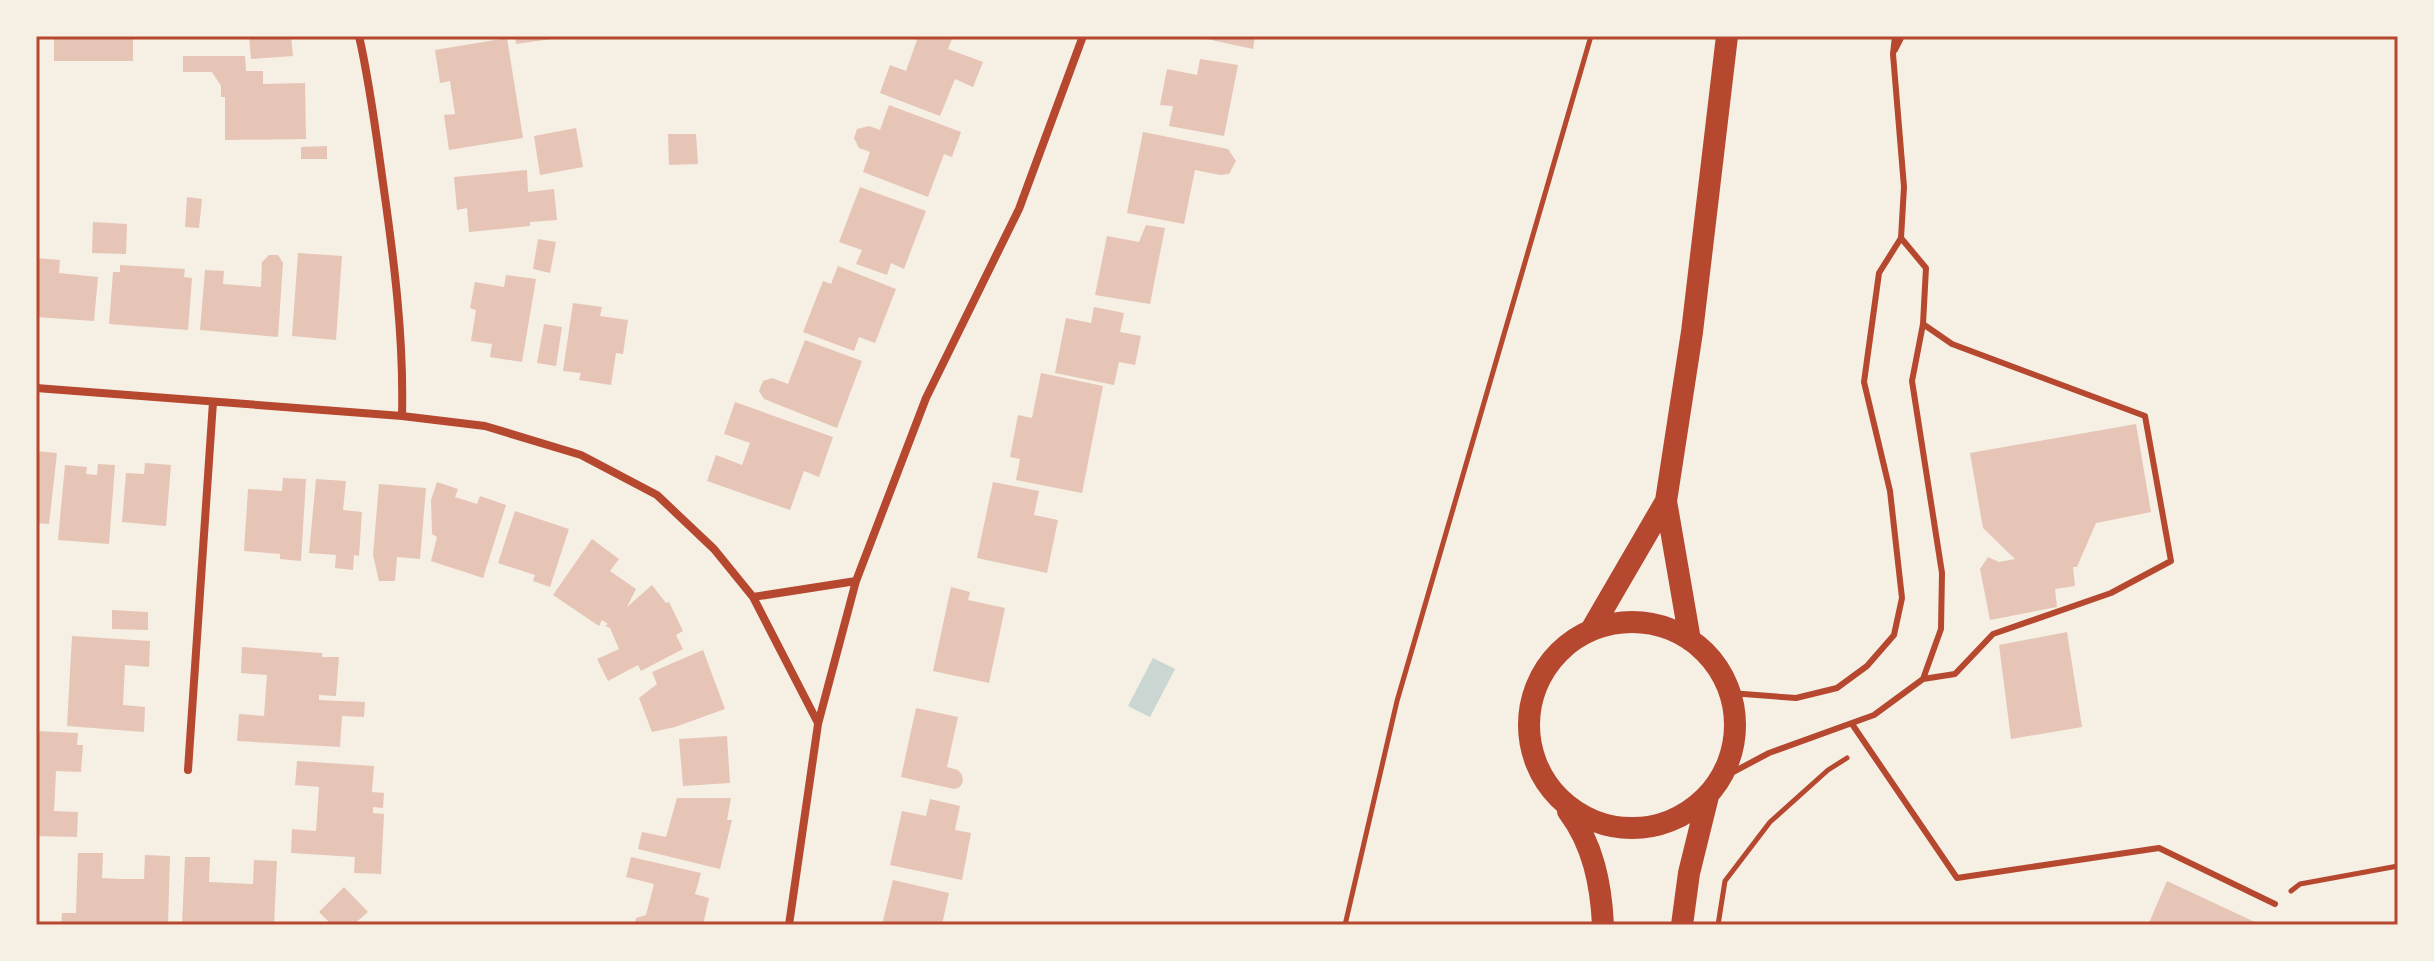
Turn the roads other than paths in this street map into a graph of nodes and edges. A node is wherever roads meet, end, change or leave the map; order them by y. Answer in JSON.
{"nodes":[{"id":1,"x":359,"y":36,"type":"edge"},
{"id":2,"x":1083,"y":36,"type":"edge"},
{"id":3,"x":1727,"y":36,"type":"edge"},
{"id":4,"x":1895,"y":36,"type":"edge"},
{"id":5,"x":1902,"y":36,"type":"edge"},
{"id":6,"x":1893,"y":54,"type":"junction"},
{"id":7,"x":1901,"y":238,"type":"junction"},
{"id":8,"x":1923,"y":324,"type":"junction"},
{"id":9,"x":36,"y":388,"type":"edge"},
{"id":10,"x":213,"y":402,"type":"junction"},
{"id":11,"x":402,"y":416,"type":"junction"},
{"id":12,"x":1666,"y":501,"type":"junction"},
{"id":13,"x":856,"y":581,"type":"junction"},
{"id":14,"x":753,"y":597,"type":"junction"},
{"id":15,"x":1591,"y":630,"type":"junction"},
{"id":16,"x":1690,"y":640,"type":"junction"},
{"id":17,"x":1923,"y":679,"type":"junction"},
{"id":18,"x":1730,"y":693,"type":"junction"},
{"id":19,"x":818,"y":724,"type":"junction"},
{"id":20,"x":1852,"y":724,"type":"junction"},
{"id":21,"x":188,"y":770,"type":"dead end"},
{"id":22,"x":1714,"y":788,"type":"junction"},
{"id":23,"x":1557,"y":797,"type":"junction"},
{"id":24,"x":2275,"y":904,"type":"road end"},
{"id":25,"x":789,"y":925,"type":"edge"},
{"id":26,"x":1603,"y":925,"type":"edge"},
{"id":27,"x":1682,"y":925,"type":"edge"}],
"edges":[{"from":1,"to":11,"type":"street"},
{"from":2,"to":13,"type":"street"},
{"from":3,"to":12,"type":"highway"},
{"from":4,"to":6,"type":"lane"},
{"from":5,"to":6,"type":"lane"},
{"from":6,"to":7,"type":"lane"},
{"from":7,"to":8,"type":"lane"},
{"from":7,"to":18,"type":"lane"},
{"from":8,"to":17,"type":"lane"},
{"from":8,"to":17,"type":"lane"},
{"from":9,"to":10,"type":"street"},
{"from":10,"to":11,"type":"street"},
{"from":10,"to":21,"type":"street"},
{"from":11,"to":14,"type":"street"},
{"from":12,"to":15,"type":"highway"},
{"from":12,"to":16,"type":"highway"},
{"from":13,"to":14,"type":"street"},
{"from":13,"to":19,"type":"street"},
{"from":14,"to":19,"type":"street"},
{"from":15,"to":16,"type":"highway"},
{"from":15,"to":23,"type":"highway"},
{"from":16,"to":18,"type":"highway"},
{"from":17,"to":20,"type":"lane"},
{"from":18,"to":22,"type":"highway"},
{"from":19,"to":25,"type":"street"},
{"from":20,"to":22,"type":"lane"},
{"from":20,"to":24,"type":"lane"},
{"from":22,"to":23,"type":"highway"},
{"from":22,"to":27,"type":"highway"},
{"from":23,"to":26,"type":"highway"}]}
